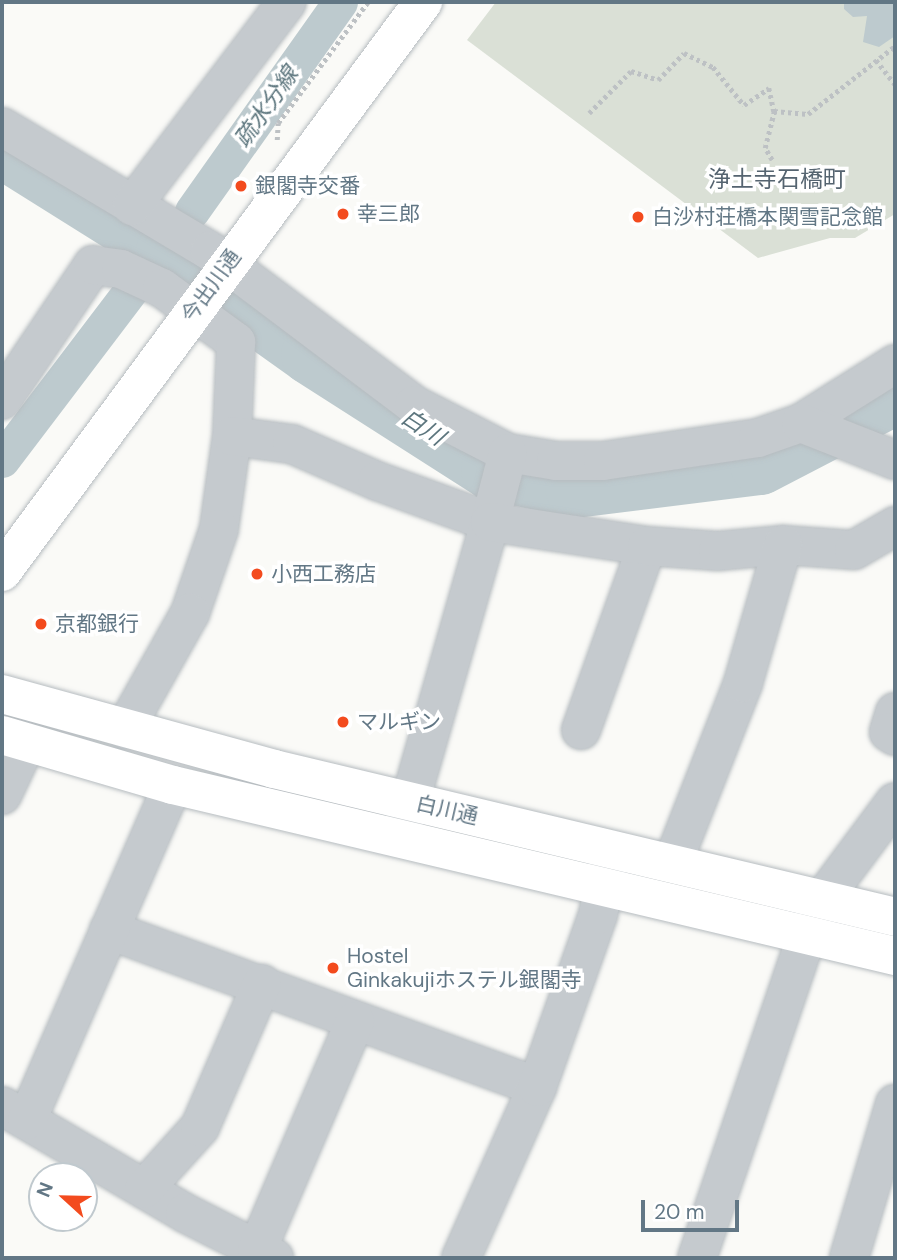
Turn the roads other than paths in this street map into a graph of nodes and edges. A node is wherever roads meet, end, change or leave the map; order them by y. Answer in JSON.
{"nodes":[{"id":1,"x":287,"y":2,"type":"edge"},
{"id":2,"x":423,"y":2,"type":"edge"},
{"id":3,"x":2,"y":127,"type":"edge"},
{"id":4,"x":132,"y":206,"type":"junction"},
{"id":5,"x":210,"y":286,"type":"junction"},
{"id":6,"x":14,"y":361,"type":"edge"},
{"id":7,"x":895,"y":364,"type":"edge"},
{"id":8,"x":2,"y":400,"type":"edge"},
{"id":9,"x":819,"y":430,"type":"junction"},
{"id":10,"x":232,"y":436,"type":"junction"},
{"id":11,"x":508,"y":454,"type":"junction"},
{"id":12,"x":895,"y":460,"type":"edge"},
{"id":13,"x":490,"y":521,"type":"junction"},
{"id":14,"x":895,"y":526,"type":"edge"},
{"id":15,"x":783,"y":545,"type":"junction"},
{"id":16,"x":647,"y":546,"type":"junction"},
{"id":17,"x":2,"y":572,"type":"edge"},
{"id":18,"x":2,"y":694,"type":"edge"},
{"id":19,"x":895,"y":712,"type":"edge"},
{"id":20,"x":125,"y":729,"type":"junction"},
{"id":21,"x":581,"y":730,"type":"dead end"},
{"id":22,"x":895,"y":736,"type":"edge"},
{"id":23,"x":14,"y":739,"type":"edge"},
{"id":24,"x":173,"y":785,"type":"junction"},
{"id":25,"x":2,"y":795,"type":"edge"},
{"id":26,"x":895,"y":802,"type":"edge"},
{"id":27,"x":405,"y":818,"type":"junction"},
{"id":28,"x":673,"y":862,"type":"junction"},
{"id":29,"x":608,"y":866,"type":"junction"},
{"id":30,"x":822,"y":900,"type":"junction"},
{"id":31,"x":895,"y":918,"type":"edge"},
{"id":32,"x":109,"y":930,"type":"junction"},
{"id":33,"x":807,"y":935,"type":"junction"},
{"id":34,"x":895,"y":956,"type":"edge"},
{"id":35,"x":262,"y":984,"type":"junction"},
{"id":36,"x":355,"y":1021,"type":"junction"},
{"id":37,"x":537,"y":1087,"type":"junction"},
{"id":38,"x":895,"y":1104,"type":"edge"},
{"id":39,"x":15,"y":1113,"type":"edge"},
{"id":40,"x":144,"y":1189,"type":"junction"},
{"id":41,"x":266,"y":1254,"type":"edge"},
{"id":42,"x":461,"y":1258,"type":"edge"},
{"id":43,"x":696,"y":1258,"type":"edge"},
{"id":44,"x":849,"y":1258,"type":"edge"}],
"edges":[{"from":1,"to":4,"type":"street"},
{"from":2,"to":5,"type":"main road","name":"今出川通"},
{"from":3,"to":4,"type":"street"},
{"from":4,"to":5,"type":"street"},
{"from":5,"to":6,"type":"street"},
{"from":5,"to":10,"type":"street"},
{"from":5,"to":11,"type":"street"},
{"from":5,"to":17,"type":"main road","name":"今出川通"},
{"from":6,"to":8,"type":"street"},
{"from":7,"to":9,"type":"street"},
{"from":9,"to":11,"type":"street"},
{"from":9,"to":12,"type":"street"},
{"from":10,"to":13,"type":"street"},
{"from":10,"to":20,"type":"street"},
{"from":11,"to":13,"type":"street"},
{"from":13,"to":16,"type":"street"},
{"from":13,"to":27,"type":"street"},
{"from":14,"to":15,"type":"street"},
{"from":15,"to":16,"type":"street"},
{"from":15,"to":28,"type":"street"},
{"from":16,"to":21,"type":"street"},
{"from":18,"to":20,"type":"main road","name":"白川通"},
{"from":19,"to":22,"type":"street"},
{"from":20,"to":27,"type":"main road","name":"白川通"},
{"from":23,"to":24,"type":"main road","name":"白川通"},
{"from":23,"to":25,"type":"street"},
{"from":24,"to":27,"type":"main road","name":"白川通"},
{"from":24,"to":32,"type":"street"},
{"from":26,"to":30,"type":"street"},
{"from":27,"to":29,"type":"main road","name":"白川通"},
{"from":28,"to":29,"type":"main road","name":"白川通"},
{"from":28,"to":30,"type":"main road","name":"白川通"},
{"from":29,"to":33,"type":"main road","name":"白川通"},
{"from":29,"to":37,"type":"street"},
{"from":30,"to":31,"type":"main road","name":"白川通"},
{"from":30,"to":33,"type":"street"},
{"from":32,"to":35,"type":"street"},
{"from":32,"to":39,"type":"street"},
{"from":33,"to":34,"type":"main road","name":"白川通"},
{"from":33,"to":43,"type":"street"},
{"from":35,"to":36,"type":"street"},
{"from":35,"to":40,"type":"street"},
{"from":36,"to":37,"type":"street"},
{"from":36,"to":41,"type":"street"},
{"from":37,"to":42,"type":"street"},
{"from":38,"to":44,"type":"street"},
{"from":39,"to":40,"type":"street"},
{"from":40,"to":41,"type":"street"}]}
